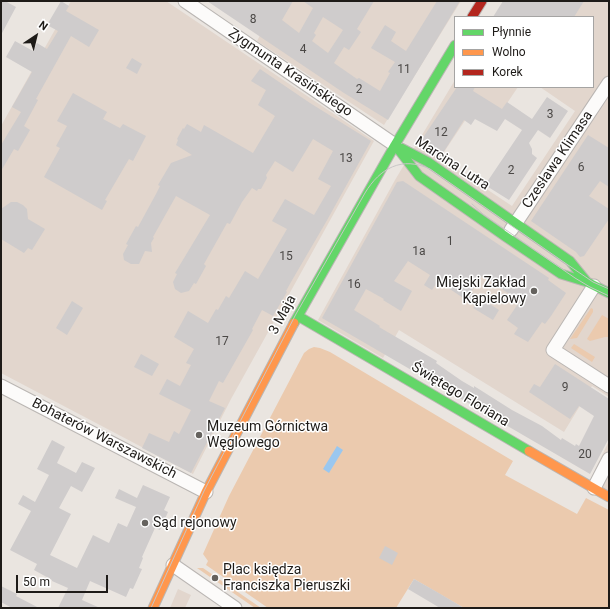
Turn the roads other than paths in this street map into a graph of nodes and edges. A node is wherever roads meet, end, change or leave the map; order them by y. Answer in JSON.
{"nodes":[{"id":1,"x":185,"y":1,"type":"edge"},
{"id":2,"x":482,"y":1,"type":"edge"},
{"id":3,"x":473,"y":16,"type":"edge"},
{"id":4,"x":454,"y":47,"type":"edge"},
{"id":5,"x":608,"y":88,"type":"edge"},
{"id":6,"x":395,"y":144,"type":"junction"},
{"id":7,"x":516,"y":223,"type":"junction"},
{"id":8,"x":506,"y":237,"type":"junction"},
{"id":9,"x":591,"y":284,"type":"junction"},
{"id":10,"x":609,"y":293,"type":"edge"},
{"id":11,"x":298,"y":316,"type":"junction"},
{"id":12,"x":1,"y":386,"type":"edge"},
{"id":13,"x":609,"y":386,"type":"edge"},
{"id":14,"x":609,"y":459,"type":"edge"},
{"id":15,"x":594,"y":488,"type":"junction"},
{"id":16,"x":206,"y":492,"type":"junction"},
{"id":17,"x":609,"y":497,"type":"edge"},
{"id":18,"x":173,"y":565,"type":"junction"},
{"id":19,"x":153,"y":608,"type":"edge"},
{"id":20,"x":235,"y":608,"type":"edge"}],
"edges":[{"from":1,"to":6,"type":"street","name":"Zygmunta Krasińskiego"},
{"from":2,"to":3,"type":"street"},
{"from":4,"to":6,"type":"street","name":"3 Maja"},
{"from":5,"to":7,"type":"street","name":"Czesława Klimasa"},
{"from":6,"to":7,"type":"street","name":"Marcina Lutra"},
{"from":6,"to":8,"type":"street","name":"Marcina Lutra"},
{"from":6,"to":11,"type":"street","name":"3 Maja"},
{"from":7,"to":8,"type":"street","name":"Czesława Klimasa"},
{"from":7,"to":9,"type":"street","name":"Marcina Lutra"},
{"from":8,"to":9,"type":"street","name":"Marcina Lutra"},
{"from":9,"to":10,"type":"street","name":"Marcina Lutra"},
{"from":9,"to":13,"type":"street"},
{"from":11,"to":15,"type":"street","name":"Świętego Floriana"},
{"from":11,"to":16,"type":"street","name":"3 Maja"},
{"from":12,"to":16,"type":"street","name":"Bohaterów Warszawskich"},
{"from":14,"to":15,"type":"street"},
{"from":15,"to":17,"type":"street","name":"Świętego Floriana"},
{"from":16,"to":18,"type":"street","name":"3 Maja"},
{"from":18,"to":19,"type":"street","name":"3 Maja"},
{"from":18,"to":20,"type":"street"}]}
